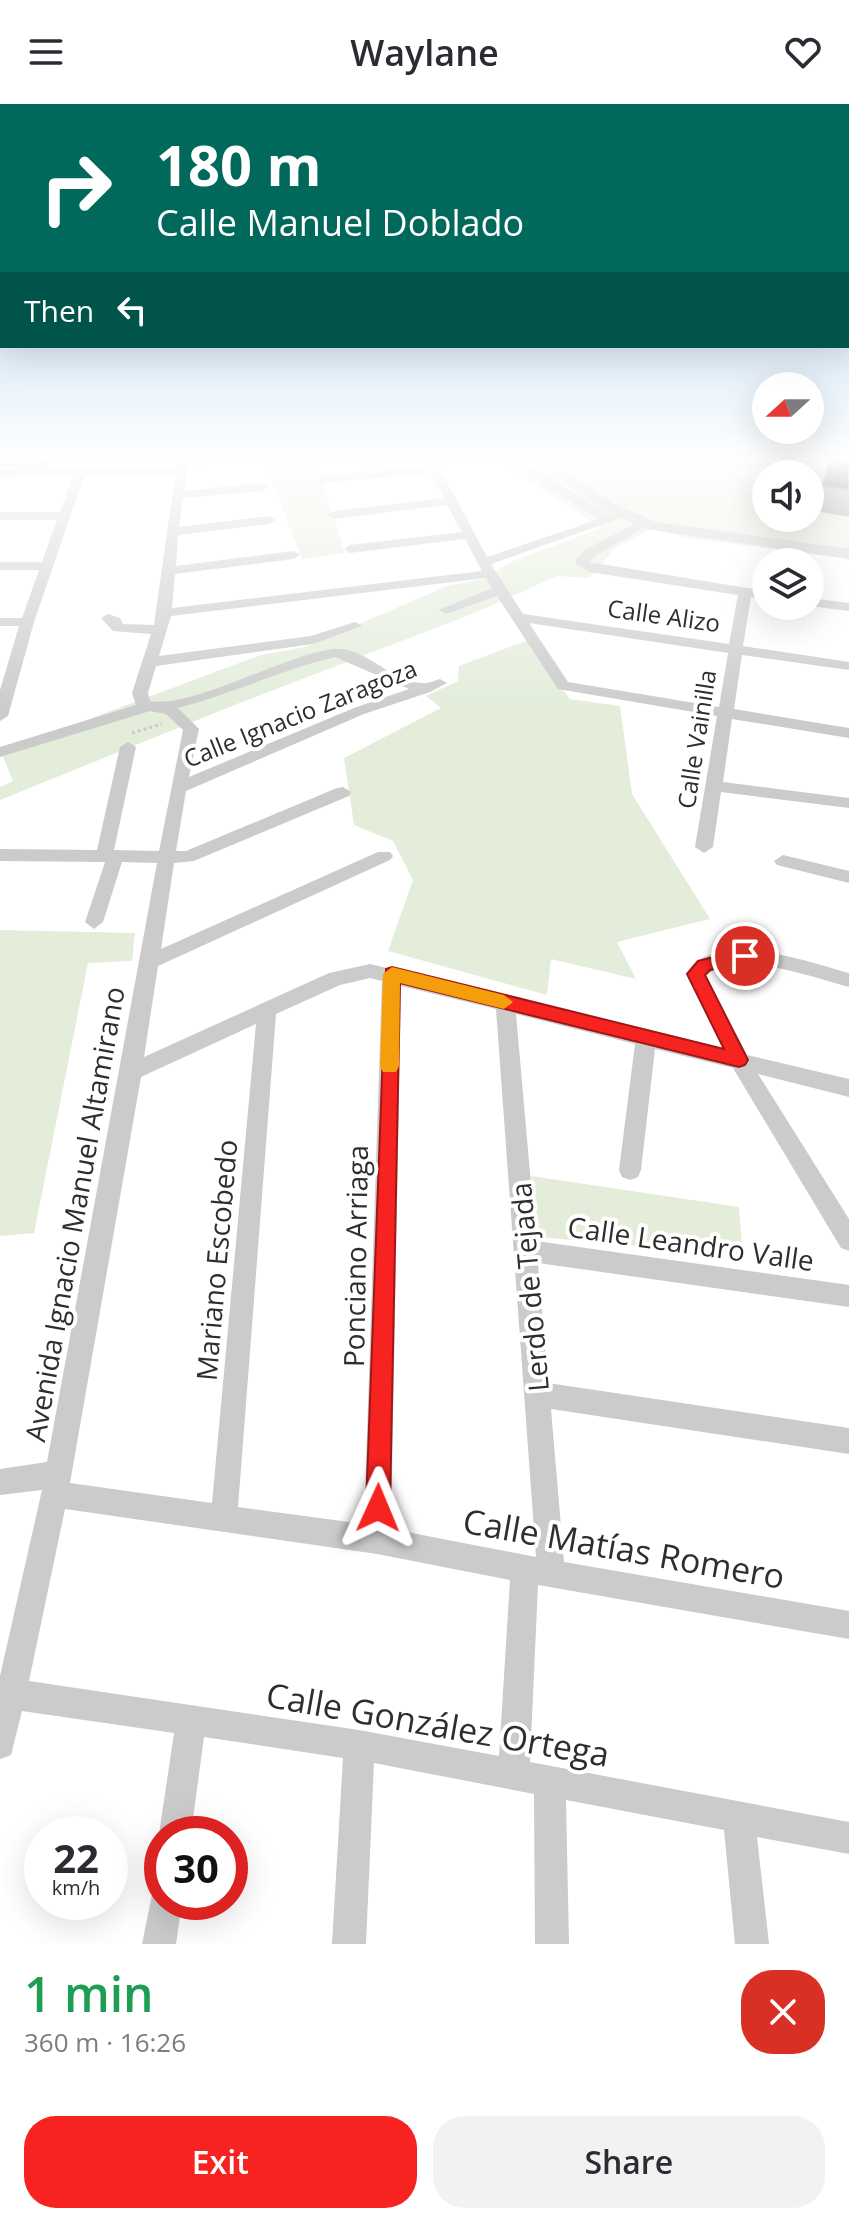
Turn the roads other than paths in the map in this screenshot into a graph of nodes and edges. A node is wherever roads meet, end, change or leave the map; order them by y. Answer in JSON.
{"nodes":[{"id":1,"x":56,"y":543,"type":"edge"},
{"id":2,"x":171,"y":543,"type":"edge"},
{"id":3,"x":403,"y":543,"type":"edge"},
{"id":4,"x":474,"y":543,"type":"edge"},
{"id":5,"x":551,"y":543,"type":"edge"},
{"id":6,"x":608,"y":543,"type":"edge"},
{"id":7,"x":763,"y":543,"type":"edge"},
{"id":8,"x":350,"y":549,"type":"dead end"},
{"id":9,"x":849,"y":554,"type":"edge"},
{"id":10,"x":294,"y":555,"type":"dead end"},
{"id":11,"x":0,"y":566,"type":"edge"},
{"id":12,"x":49,"y":566,"type":"junction"},
{"id":13,"x":487,"y":568,"type":"junction"},
{"id":14,"x":170,"y":571,"type":"junction"},
{"id":15,"x":500,"y":590,"type":"junction"},
{"id":16,"x":745,"y":592,"type":"junction"},
{"id":17,"x":752,"y":593,"type":"edge"},
{"id":18,"x":824,"y":604,"type":"edge"},
{"id":19,"x":849,"y":607,"type":"edge"},
{"id":20,"x":446,"y":610,"type":"dead end"},
{"id":21,"x":165,"y":613,"type":"junction"},
{"id":22,"x":108,"y":618,"type":"dead end"},
{"id":23,"x":520,"y":618,"type":"junction"},
{"id":24,"x":0,"y":622,"type":"edge"},
{"id":25,"x":27,"y":622,"type":"junction"},
{"id":26,"x":355,"y":626,"type":"dead end"},
{"id":27,"x":160,"y":630,"type":"junction"},
{"id":28,"x":734,"y":648,"type":"junction"},
{"id":29,"x":150,"y":662,"type":"junction"},
{"id":30,"x":849,"y":666,"type":"edge"},
{"id":31,"x":144,"y":707,"type":"junction"},
{"id":32,"x":170,"y":710,"type":"junction"},
{"id":33,"x":726,"y":714,"type":"junction"},
{"id":34,"x":0,"y":716,"type":"edge"},
{"id":35,"x":849,"y":733,"type":"edge"},
{"id":36,"x":128,"y":747,"type":"road end"},
{"id":37,"x":0,"y":752,"type":"edge"},
{"id":38,"x":713,"y":786,"type":"junction"},
{"id":39,"x":178,"y":788,"type":"junction"},
{"id":40,"x":343,"y":792,"type":"dead end"},
{"id":41,"x":849,"y":803,"type":"edge"},
{"id":42,"x":704,"y":847,"type":"dead end"},
{"id":43,"x":0,"y":855,"type":"edge"},
{"id":44,"x":109,"y":856,"type":"junction"},
{"id":45,"x":384,"y":856,"type":"dead end"},
{"id":46,"x":166,"y":858,"type":"junction"},
{"id":47,"x":783,"y":861,"type":"dead end"},
{"id":48,"x":849,"y":877,"type":"edge"},
{"id":49,"x":94,"y":922,"type":"dead end"},
{"id":50,"x":150,"y":962,"type":"junction"},
{"id":51,"x":392,"y":974,"type":"junction"},
{"id":52,"x":849,"y":980,"type":"edge"},
{"id":53,"x":505,"y":1002,"type":"junction"},
{"id":54,"x":267,"y":1008,"type":"junction"},
{"id":55,"x":646,"y":1036,"type":"junction"},
{"id":56,"x":739,"y":1060,"type":"junction"},
{"id":57,"x":131,"y":1072,"type":"junction"},
{"id":58,"x":849,"y":1088,"type":"edge"},
{"id":59,"x":630,"y":1170,"type":"dead end"},
{"id":60,"x":849,"y":1240,"type":"edge"},
{"id":61,"x":525,"y":1250,"type":"junction"},
{"id":62,"x":849,"y":1296,"type":"edge"},
{"id":63,"x":539,"y":1394,"type":"junction"},
{"id":64,"x":849,"y":1441,"type":"edge"},
{"id":65,"x":0,"y":1482,"type":"edge"},
{"id":66,"x":56,"y":1484,"type":"junction"},
{"id":67,"x":224,"y":1517,"type":"junction"},
{"id":68,"x":377,"y":1540,"type":"junction"},
{"id":69,"x":538,"y":1571,"type":"junction"},
{"id":70,"x":849,"y":1625,"type":"edge"},
{"id":71,"x":12,"y":1694,"type":"junction"},
{"id":72,"x":191,"y":1719,"type":"junction"},
{"id":73,"x":0,"y":1744,"type":"edge"},
{"id":74,"x":359,"y":1745,"type":"junction"},
{"id":75,"x":514,"y":1774,"type":"junction"},
{"id":76,"x":550,"y":1783,"type":"junction"},
{"id":77,"x":178,"y":1816,"type":"edge"},
{"id":78,"x":739,"y":1816,"type":"junction"},
{"id":79,"x":849,"y":1838,"type":"edge"},
{"id":80,"x":162,"y":1920,"type":"edge"},
{"id":81,"x":159,"y":1944,"type":"edge"},
{"id":82,"x":349,"y":1944,"type":"edge"},
{"id":83,"x":552,"y":1944,"type":"edge"},
{"id":84,"x":752,"y":1944,"type":"edge"}],
"edges":[{"from":1,"to":12,"type":"street"},
{"from":2,"to":14,"type":"street"},
{"from":3,"to":8,"type":"street"},
{"from":4,"to":13,"type":"street"},
{"from":5,"to":13,"type":"street"},
{"from":6,"to":16,"type":"street"},
{"from":7,"to":9,"type":"street"},
{"from":10,"to":14,"type":"street"},
{"from":11,"to":12,"type":"street"},
{"from":12,"to":25,"type":"street"},
{"from":13,"to":15,"type":"street"},
{"from":13,"to":21,"type":"street"},
{"from":14,"to":21,"type":"street"},
{"from":15,"to":20,"type":"street"},
{"from":15,"to":23,"type":"street"},
{"from":16,"to":17,"type":"street"},
{"from":16,"to":28,"type":"street","name":"Calle Vainilla"},
{"from":18,"to":19,"type":"street"},
{"from":21,"to":27,"type":"street"},
{"from":22,"to":27,"type":"street"},
{"from":23,"to":28,"type":"street","name":"Calle Alizo"},
{"from":23,"to":33,"type":"street"},
{"from":24,"to":25,"type":"street"},
{"from":25,"to":34,"type":"street"},
{"from":26,"to":29,"type":"street"},
{"from":27,"to":29,"type":"street"},
{"from":28,"to":30,"type":"street","name":"Calle Alizo"},
{"from":28,"to":33,"type":"street","name":"Calle Vainilla"},
{"from":29,"to":31,"type":"street"},
{"from":31,"to":32,"type":"street"},
{"from":31,"to":37,"type":"street"},
{"from":32,"to":39,"type":"street","name":"Avenida Ignacio Manuel Altamirano"},
{"from":32,"to":39,"type":"street","name":"Calle Ignacio Zaragoza"},
{"from":33,"to":35,"type":"street"},
{"from":33,"to":38,"type":"street","name":"Calle Vainilla"},
{"from":36,"to":44,"type":"street"},
{"from":38,"to":41,"type":"street"},
{"from":38,"to":42,"type":"street","name":"Calle Vainilla"},
{"from":39,"to":46,"type":"street","name":"Avenida Ignacio Manuel Altamirano"},
{"from":40,"to":46,"type":"street"},
{"from":43,"to":44,"type":"street"},
{"from":44,"to":46,"type":"street"},
{"from":44,"to":49,"type":"street"},
{"from":45,"to":50,"type":"street"},
{"from":46,"to":50,"type":"street","name":"Avenida Ignacio Manuel Altamirano"},
{"from":47,"to":48,"type":"street"},
{"from":50,"to":57,"type":"street","name":"Avenida Ignacio Manuel Altamirano"},
{"from":51,"to":53,"type":"street"},
{"from":51,"to":54,"type":"street"},
{"from":51,"to":68,"type":"street","name":"Ponciano Arriaga"},
{"from":52,"to":56,"type":"street"},
{"from":53,"to":55,"type":"street"},
{"from":53,"to":61,"type":"street","name":"Lerdo de Tejada"},
{"from":54,"to":57,"type":"street"},
{"from":54,"to":67,"type":"street","name":"Mariano Escobedo"},
{"from":55,"to":56,"type":"street"},
{"from":55,"to":59,"type":"street"},
{"from":56,"to":58,"type":"street"},
{"from":56,"to":60,"type":"street"},
{"from":57,"to":66,"type":"street","name":"Avenida Ignacio Manuel Altamirano"},
{"from":61,"to":62,"type":"street","name":"Calle Leandro Valle"},
{"from":61,"to":63,"type":"street","name":"Lerdo de Tejada"},
{"from":63,"to":64,"type":"street"},
{"from":63,"to":69,"type":"street","name":"Lerdo de Tejada"},
{"from":65,"to":66,"type":"street","name":"Calle Matías Romero"},
{"from":66,"to":67,"type":"street","name":"Calle Matías Romero"},
{"from":66,"to":71,"type":"street","name":"Avenida Ignacio Manuel Altamirano"},
{"from":67,"to":68,"type":"street","name":"Calle Matías Romero"},
{"from":68,"to":69,"type":"street","name":"Calle Matías Romero"},
{"from":69,"to":70,"type":"street","name":"Calle Matías Romero"},
{"from":69,"to":75,"type":"street","name":"Lerdo de Tejada"},
{"from":71,"to":72,"type":"street","name":"Calle González Ortega"},
{"from":71,"to":73,"type":"street","name":"Avenida Ignacio Manuel Altamirano"},
{"from":72,"to":74,"type":"street","name":"Calle González Ortega"},
{"from":72,"to":77,"type":"street"},
{"from":74,"to":75,"type":"street","name":"Calle González Ortega"},
{"from":74,"to":82,"type":"street"},
{"from":75,"to":76,"type":"street","name":"Calle González Ortega"},
{"from":76,"to":78,"type":"street","name":"Calle González Ortega"},
{"from":76,"to":83,"type":"street"},
{"from":78,"to":79,"type":"street","name":"Calle González Ortega"},
{"from":78,"to":84,"type":"street"},
{"from":80,"to":81,"type":"street"}]}
